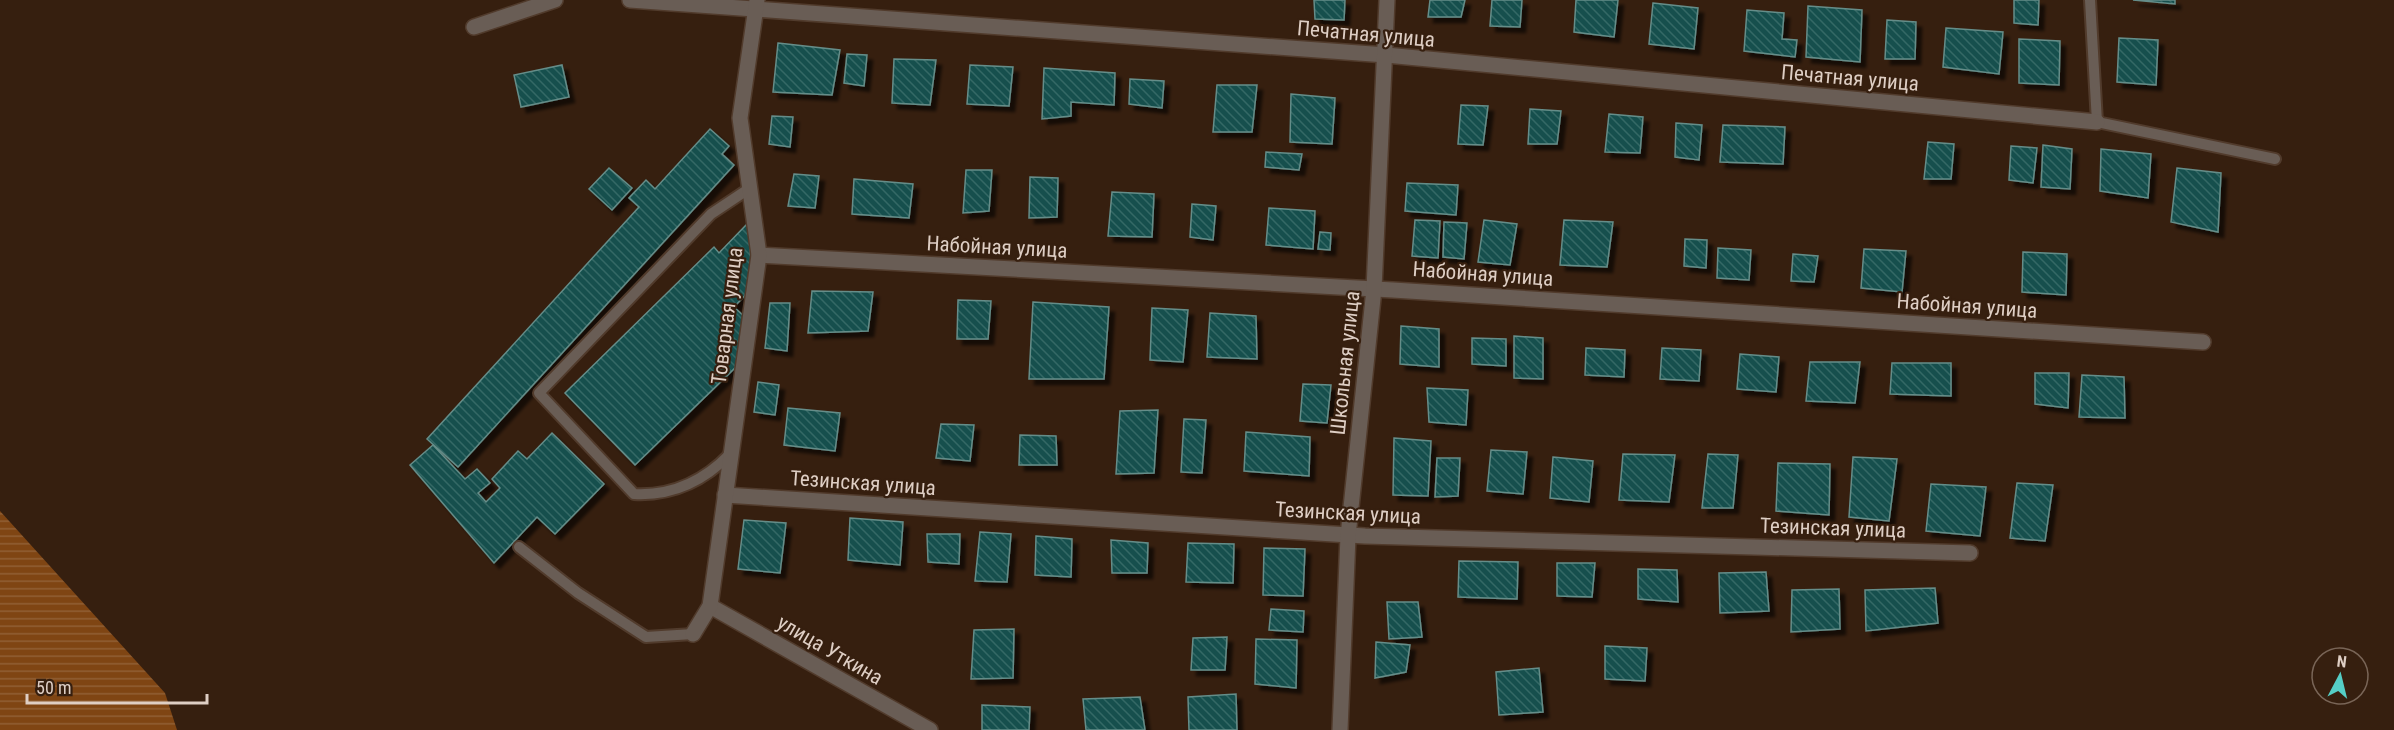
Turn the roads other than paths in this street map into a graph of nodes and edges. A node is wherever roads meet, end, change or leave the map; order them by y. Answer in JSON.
{"nodes":[{"id":1,"x":555,"y":0,"type":"edge"},
{"id":2,"x":630,"y":0,"type":"edge"},
{"id":3,"x":1388,"y":0,"type":"edge"},
{"id":4,"x":2090,"y":0,"type":"edge"},
{"id":5,"x":757,"y":5,"type":"edge"},
{"id":6,"x":474,"y":27,"type":"dead end"},
{"id":7,"x":1386,"y":56,"type":"junction"},
{"id":8,"x":2097,"y":122,"type":"junction"},
{"id":9,"x":2275,"y":159,"type":"dead end"},
{"id":10,"x":750,"y":188,"type":"junction"},
{"id":11,"x":759,"y":255,"type":"junction"},
{"id":12,"x":1374,"y":289,"type":"junction"},
{"id":13,"x":2203,"y":342,"type":"dead end"},
{"id":14,"x":730,"y":454,"type":"junction"},
{"id":15,"x":725,"y":495,"type":"junction"},
{"id":16,"x":1348,"y":536,"type":"junction"},
{"id":17,"x":519,"y":547,"type":"dead end"},
{"id":18,"x":1970,"y":553,"type":"dead end"},
{"id":19,"x":710,"y":606,"type":"junction"},
{"id":20,"x":693,"y":634,"type":"joint"},
{"id":21,"x":930,"y":730,"type":"edge"},
{"id":22,"x":1340,"y":730,"type":"edge"}],
"edges":[{"from":1,"to":6,"type":"street"},
{"from":2,"to":5,"type":"street","name":"Печатная улица"},
{"from":3,"to":7,"type":"street","name":"Школьная улица"},
{"from":4,"to":8,"type":"lane"},
{"from":5,"to":7,"type":"street","name":"Печатная улица"},
{"from":5,"to":10,"type":"street","name":"Товарная улица"},
{"from":7,"to":8,"type":"street","name":"Печатная улица"},
{"from":7,"to":12,"type":"street","name":"Школьная улица"},
{"from":8,"to":9,"type":"lane"},
{"from":10,"to":11,"type":"street","name":"Товарная улица"},
{"from":10,"to":14,"type":"lane"},
{"from":11,"to":12,"type":"street","name":"Набойная улица"},
{"from":11,"to":14,"type":"street","name":"Товарная улица"},
{"from":12,"to":13,"type":"street","name":"Набойная улица"},
{"from":12,"to":16,"type":"street","name":"Школьная улица"},
{"from":14,"to":15,"type":"street","name":"Товарная улица"},
{"from":15,"to":16,"type":"street","name":"Тезинская улица"},
{"from":15,"to":19,"type":"street","name":"Товарная улица"},
{"from":16,"to":18,"type":"street","name":"Тезинская улица"},
{"from":16,"to":22,"type":"street","name":"Школьная улица"},
{"from":17,"to":20,"type":"lane"},
{"from":19,"to":20,"type":"street","name":"Товарная улица"},
{"from":19,"to":21,"type":"street","name":"улица Уткина"}]}
